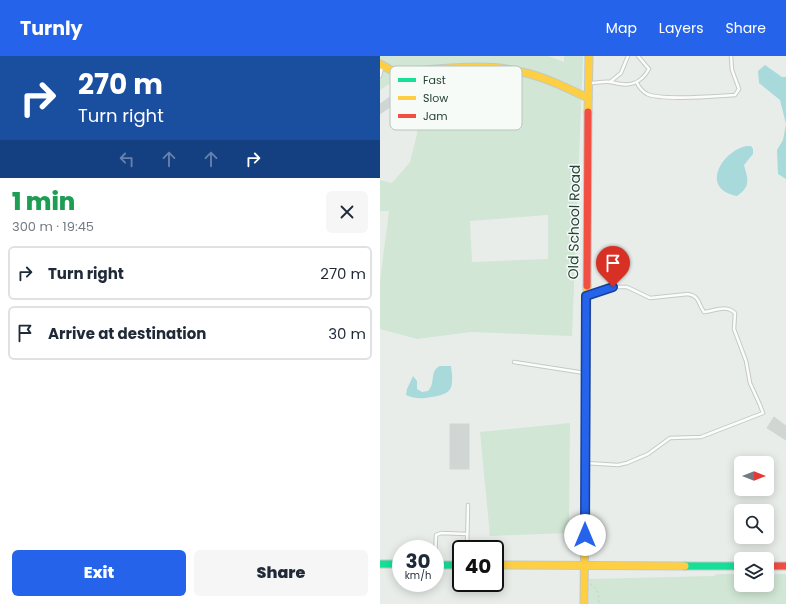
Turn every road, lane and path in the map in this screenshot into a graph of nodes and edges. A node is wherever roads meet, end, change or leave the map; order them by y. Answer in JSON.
{"nodes":[{"id":1,"x":589,"y":56,"type":"edge"},
{"id":2,"x":628,"y":56,"type":"edge"},
{"id":3,"x":638,"y":56,"type":"edge"},
{"id":4,"x":731,"y":56,"type":"edge"},
{"id":5,"x":381,"y":65,"type":"edge"},
{"id":6,"x":522,"y":72,"type":"edge"},
{"id":7,"x":380,"y":76,"type":"edge"},
{"id":8,"x":610,"y":82,"type":"junction"},
{"id":9,"x":637,"y":83,"type":"junction"},
{"id":10,"x":588,"y":84,"type":"junction"},
{"id":11,"x":588,"y":98,"type":"junction"},
{"id":12,"x":586,"y":296,"type":"junction"},
{"id":13,"x":514,"y":362,"type":"dead end"},
{"id":14,"x":585,"y":373,"type":"junction"},
{"id":15,"x":585,"y":463,"type":"junction"},
{"id":16,"x":468,"y":505,"type":"dead end"},
{"id":17,"x":467,"y":534,"type":"junction"},
{"id":18,"x":436,"y":540,"type":"edge"},
{"id":19,"x":467,"y":540,"type":"edge"},
{"id":20,"x":380,"y":564,"type":"edge"},
{"id":21,"x":392,"y":564,"type":"edge"},
{"id":22,"x":504,"y":564,"type":"edge"},
{"id":23,"x":584,"y":564,"type":"junction"},
{"id":24,"x":734,"y":566,"type":"edge"},
{"id":25,"x":774,"y":566,"type":"edge"},
{"id":26,"x":786,"y":566,"type":"edge"},
{"id":27,"x":584,"y":581,"type":"junction"},
{"id":28,"x":584,"y":604,"type":"edge"},
{"id":29,"x":599,"y":604,"type":"edge"}],
"edges":[{"from":1,"to":10,"type":"street","name":"Old School Road"},
{"from":2,"to":8,"type":"lane"},
{"from":3,"to":9,"type":"lane"},
{"from":4,"to":9,"type":"lane"},
{"from":5,"to":7,"type":"lane"},
{"from":6,"to":11,"type":"street"},
{"from":8,"to":9,"type":"lane"},
{"from":8,"to":10,"type":"lane"},
{"from":10,"to":11,"type":"street","name":"Old School Road"},
{"from":11,"to":12,"type":"street","name":"Old School Road"},
{"from":12,"to":14,"type":"street","name":"Old School Road"},
{"from":12,"to":15,"type":"lane"},
{"from":13,"to":14,"type":"lane"},
{"from":14,"to":15,"type":"street","name":"Old School Road"},
{"from":15,"to":23,"type":"street","name":"Old School Road"},
{"from":16,"to":17,"type":"lane"},
{"from":17,"to":18,"type":"lane"},
{"from":17,"to":19,"type":"lane"},
{"from":20,"to":21,"type":"street"},
{"from":22,"to":23,"type":"street"},
{"from":23,"to":24,"type":"street"},
{"from":23,"to":27,"type":"street","name":"Old School Road"},
{"from":25,"to":26,"type":"street"},
{"from":27,"to":28,"type":"street","name":"Old School Road"},
{"from":27,"to":29,"type":"path"}]}
